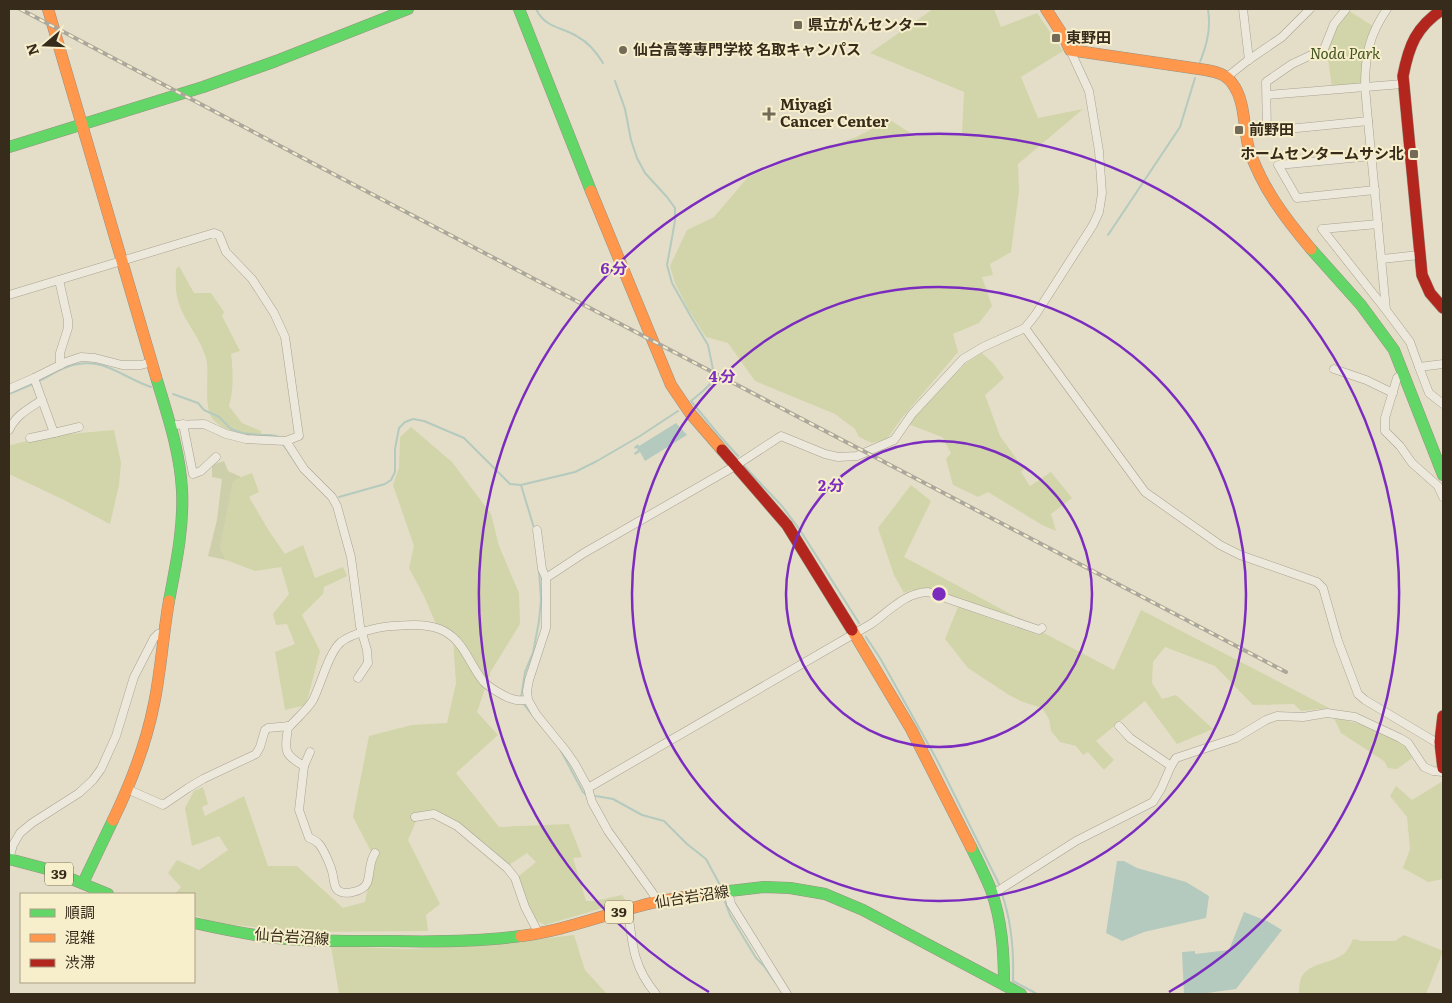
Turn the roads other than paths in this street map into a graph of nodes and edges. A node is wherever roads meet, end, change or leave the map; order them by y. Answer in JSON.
{"nodes":[{"id":1,"x":48,"y":9,"type":"edge"},
{"id":2,"x":408,"y":9,"type":"edge"},
{"id":3,"x":519,"y":9,"type":"edge"},
{"id":4,"x":1046,"y":9,"type":"edge"},
{"id":5,"x":1243,"y":9,"type":"edge"},
{"id":6,"x":1310,"y":9,"type":"edge"},
{"id":7,"x":1346,"y":9,"type":"edge"},
{"id":8,"x":1386,"y":9,"type":"edge"},
{"id":9,"x":1443,"y":9,"type":"edge"},
{"id":10,"x":1070,"y":50,"type":"junction"},
{"id":11,"x":1249,"y":60,"type":"junction"},
{"id":12,"x":1227,"y":77,"type":"junction"},
{"id":13,"x":1403,"y":84,"type":"junction"},
{"id":14,"x":1365,"y":87,"type":"junction"},
{"id":15,"x":1267,"y":95,"type":"junction"},
{"id":16,"x":1368,"y":121,"type":"junction"},
{"id":17,"x":83,"y":125,"type":"junction"},
{"id":18,"x":9,"y":148,"type":"edge"},
{"id":19,"x":1372,"y":156,"type":"junction"},
{"id":20,"x":1375,"y":190,"type":"junction"},
{"id":21,"x":1378,"y":224,"type":"junction"},
{"id":22,"x":1419,"y":255,"type":"junction"},
{"id":23,"x":1382,"y":259,"type":"junction"},
{"id":24,"x":122,"y":261,"type":"junction"},
{"id":25,"x":59,"y":280,"type":"junction"},
{"id":26,"x":9,"y":295,"type":"edge"},
{"id":27,"x":1443,"y":308,"type":"edge"},
{"id":28,"x":1386,"y":310,"type":"junction"},
{"id":29,"x":1025,"y":328,"type":"junction"},
{"id":30,"x":152,"y":362,"type":"junction"},
{"id":31,"x":1443,"y":364,"type":"edge"},
{"id":32,"x":60,"y":365,"type":"junction"},
{"id":33,"x":1420,"y":367,"type":"junction"},
{"id":34,"x":1334,"y":370,"type":"dead end"},
{"id":35,"x":1403,"y":373,"type":"junction"},
{"id":36,"x":34,"y":378,"type":"junction"},
{"id":37,"x":9,"y":389,"type":"edge"},
{"id":38,"x":1393,"y":393,"type":"junction"},
{"id":39,"x":42,"y":400,"type":"junction"},
{"id":40,"x":1443,"y":404,"type":"edge"},
{"id":41,"x":183,"y":424,"type":"junction"},
{"id":42,"x":170,"y":425,"type":"junction"},
{"id":43,"x":79,"y":427,"type":"dead end"},
{"id":44,"x":9,"y":430,"type":"edge"},
{"id":45,"x":54,"y":433,"type":"junction"},
{"id":46,"x":30,"y":438,"type":"dead end"},
{"id":47,"x":286,"y":441,"type":"junction"},
{"id":48,"x":216,"y":457,"type":"dead end"},
{"id":49,"x":1440,"y":459,"type":"edge"},
{"id":50,"x":735,"y":466,"type":"junction"},
{"id":51,"x":193,"y":474,"type":"junction"},
{"id":52,"x":1443,"y":476,"type":"edge"},
{"id":53,"x":180,"y":477,"type":"junction"},
{"id":54,"x":1443,"y":497,"type":"edge"},
{"id":55,"x":537,"y":530,"type":"dead end"},
{"id":56,"x":546,"y":578,"type":"junction"},
{"id":57,"x":1042,"y":628,"type":"dead end"},
{"id":58,"x":361,"y":632,"type":"junction"},
{"id":59,"x":164,"y":634,"type":"junction"},
{"id":60,"x":855,"y":634,"type":"junction"},
{"id":61,"x":358,"y":678,"type":"dead end"},
{"id":62,"x":523,"y":700,"type":"junction"},
{"id":63,"x":1443,"y":716,"type":"edge"},
{"id":64,"x":288,"y":726,"type":"junction"},
{"id":65,"x":1119,"y":726,"type":"dead end"},
{"id":66,"x":1439,"y":744,"type":"junction"},
{"id":67,"x":310,"y":752,"type":"dead end"},
{"id":68,"x":304,"y":766,"type":"junction"},
{"id":69,"x":1171,"y":766,"type":"junction"},
{"id":70,"x":1443,"y":770,"type":"edge"},
{"id":71,"x":588,"y":788,"type":"junction"},
{"id":72,"x":127,"y":789,"type":"junction"},
{"id":73,"x":415,"y":817,"type":"dead end"},
{"id":74,"x":375,"y":853,"type":"dead end"},
{"id":75,"x":9,"y":859,"type":"edge"},
{"id":76,"x":83,"y":883,"type":"junction"},
{"id":77,"x":728,"y":891,"type":"junction"},
{"id":78,"x":106,"y":893,"type":"edge"},
{"id":79,"x":993,"y":894,"type":"junction"},
{"id":80,"x":658,"y":902,"type":"junction"},
{"id":81,"x":628,"y":910,"type":"junction"},
{"id":82,"x":195,"y":923,"type":"edge"},
{"id":83,"x":539,"y":934,"type":"junction"},
{"id":84,"x":1001,"y":990,"type":"edge"},
{"id":85,"x":656,"y":994,"type":"edge"},
{"id":86,"x":787,"y":994,"type":"edge"},
{"id":87,"x":1021,"y":994,"type":"edge"}],
"edges":[{"from":1,"to":17,"type":"street"},
{"from":2,"to":17,"type":"street"},
{"from":3,"to":50,"type":"street"},
{"from":4,"to":10,"type":"street"},
{"from":5,"to":11,"type":"street"},
{"from":6,"to":11,"type":"street"},
{"from":7,"to":15,"type":"street"},
{"from":8,"to":14,"type":"street"},
{"from":9,"to":13,"type":"street"},
{"from":10,"to":12,"type":"street"},
{"from":10,"to":29,"type":"street"},
{"from":11,"to":12,"type":"street"},
{"from":12,"to":35,"type":"street"},
{"from":13,"to":14,"type":"street"},
{"from":13,"to":22,"type":"street"},
{"from":14,"to":15,"type":"street"},
{"from":14,"to":16,"type":"street"},
{"from":15,"to":16,"type":"street"},
{"from":16,"to":19,"type":"street"},
{"from":17,"to":18,"type":"street"},
{"from":17,"to":24,"type":"street"},
{"from":19,"to":20,"type":"street"},
{"from":19,"to":20,"type":"street"},
{"from":20,"to":21,"type":"street"},
{"from":21,"to":23,"type":"street"},
{"from":21,"to":28,"type":"street"},
{"from":22,"to":23,"type":"street"},
{"from":22,"to":27,"type":"street"},
{"from":23,"to":28,"type":"street"},
{"from":24,"to":25,"type":"street"},
{"from":24,"to":30,"type":"street"},
{"from":24,"to":47,"type":"street"},
{"from":25,"to":26,"type":"street"},
{"from":25,"to":32,"type":"street"},
{"from":28,"to":33,"type":"street"},
{"from":29,"to":50,"type":"street"},
{"from":29,"to":66,"type":"street"},
{"from":30,"to":32,"type":"street"},
{"from":30,"to":42,"type":"street"},
{"from":31,"to":33,"type":"street"},
{"from":32,"to":36,"type":"street"},
{"from":33,"to":40,"type":"street"},
{"from":34,"to":38,"type":"street"},
{"from":35,"to":38,"type":"street"},
{"from":35,"to":49,"type":"street"},
{"from":36,"to":37,"type":"street"},
{"from":36,"to":39,"type":"street"},
{"from":38,"to":54,"type":"street"},
{"from":39,"to":44,"type":"street"},
{"from":39,"to":45,"type":"street"},
{"from":41,"to":42,"type":"street"},
{"from":41,"to":47,"type":"street"},
{"from":41,"to":51,"type":"street"},
{"from":42,"to":53,"type":"street"},
{"from":43,"to":45,"type":"street"},
{"from":45,"to":46,"type":"street"},
{"from":47,"to":58,"type":"street"},
{"from":48,"to":51,"type":"street"},
{"from":49,"to":52,"type":"street"},
{"from":50,"to":56,"type":"street"},
{"from":50,"to":60,"type":"street"},
{"from":51,"to":53,"type":"street"},
{"from":53,"to":59,"type":"street"},
{"from":55,"to":56,"type":"street"},
{"from":56,"to":62,"type":"street"},
{"from":57,"to":60,"type":"street"},
{"from":58,"to":61,"type":"street"},
{"from":58,"to":62,"type":"street"},
{"from":58,"to":64,"type":"street"},
{"from":59,"to":72,"type":"street"},
{"from":59,"to":75,"type":"street"},
{"from":60,"to":71,"type":"street"},
{"from":60,"to":79,"type":"street"},
{"from":62,"to":71,"type":"street"},
{"from":63,"to":66,"type":"street"},
{"from":64,"to":68,"type":"street"},
{"from":64,"to":72,"type":"street"},
{"from":65,"to":69,"type":"street"},
{"from":66,"to":70,"type":"street"},
{"from":67,"to":68,"type":"street"},
{"from":68,"to":74,"type":"street"},
{"from":69,"to":70,"type":"street"},
{"from":69,"to":79,"type":"street"},
{"from":71,"to":80,"type":"street"},
{"from":72,"to":76,"type":"street"},
{"from":73,"to":83,"type":"street"},
{"from":75,"to":76,"type":"street","number":"39"},
{"from":76,"to":78,"type":"street","number":"39"},
{"from":77,"to":80,"type":"street","name":"仙台岩沼線","number":"39"},
{"from":77,"to":84,"type":"street","name":"仙台岩沼線","number":"39"},
{"from":77,"to":86,"type":"street"},
{"from":79,"to":84,"type":"street"},
{"from":80,"to":81,"type":"street","name":"仙台岩沼線","number":"39"},
{"from":81,"to":83,"type":"street","name":"仙台岩沼線","number":"39"},
{"from":81,"to":85,"type":"street"},
{"from":82,"to":83,"type":"street","name":"仙台岩沼線","number":"39"},
{"from":84,"to":87,"type":"street","name":"仙台岩沼線","number":"39"}]}
